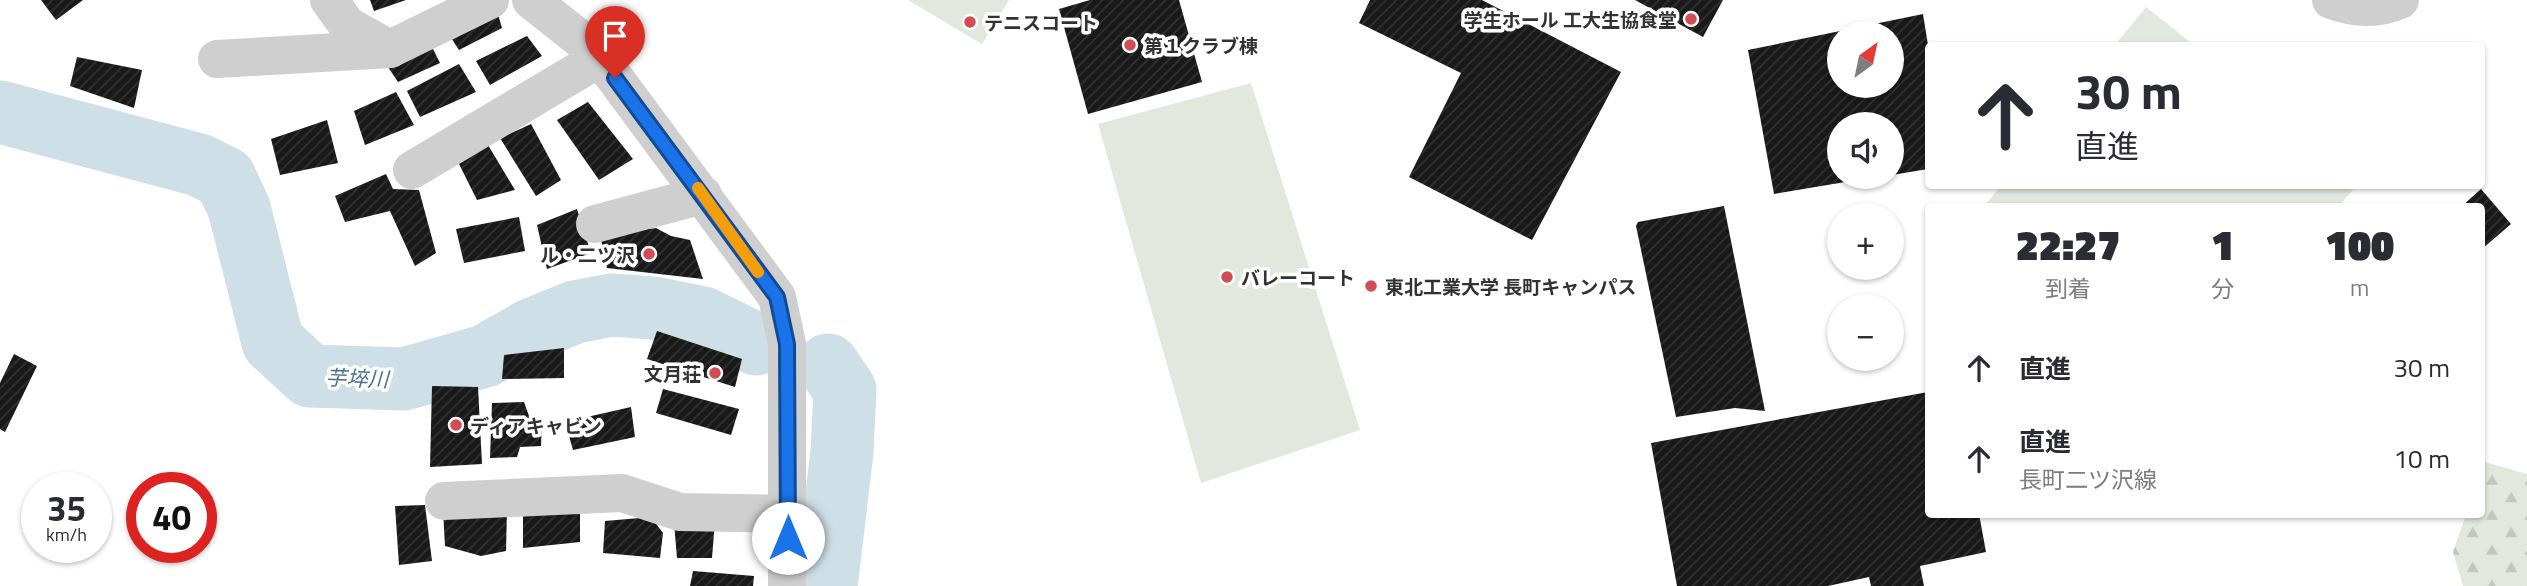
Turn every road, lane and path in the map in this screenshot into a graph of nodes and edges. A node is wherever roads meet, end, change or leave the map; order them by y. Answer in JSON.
{"nodes":[{"id":1,"x":329,"y":0,"type":"edge"},
{"id":2,"x":490,"y":0,"type":"edge"},
{"id":3,"x":531,"y":0,"type":"edge"},
{"id":4,"x":2331,"y":0,"type":"edge"},
{"id":5,"x":2400,"y":0,"type":"edge"},
{"id":6,"x":390,"y":49,"type":"junction"},
{"id":7,"x":600,"y":58,"type":"junction"},
{"id":8,"x":218,"y":59,"type":"dead end"},
{"id":9,"x":412,"y":170,"type":"dead end"},
{"id":10,"x":703,"y":195,"type":"junction"},
{"id":11,"x":595,"y":224,"type":"dead end"},
{"id":12,"x":444,"y":501,"type":"dead end"},
{"id":13,"x":788,"y":514,"type":"junction"},
{"id":14,"x":787,"y":586,"type":"edge"}],
"edges":[{"from":1,"to":6,"type":"street"},
{"from":2,"to":6,"type":"street"},
{"from":3,"to":7,"type":"street"},
{"from":4,"to":5,"type":"street"},
{"from":6,"to":8,"type":"street"},
{"from":7,"to":9,"type":"street"},
{"from":7,"to":10,"type":"street"},
{"from":10,"to":11,"type":"street"},
{"from":10,"to":13,"type":"street"},
{"from":12,"to":13,"type":"street"},
{"from":13,"to":14,"type":"street"}]}
